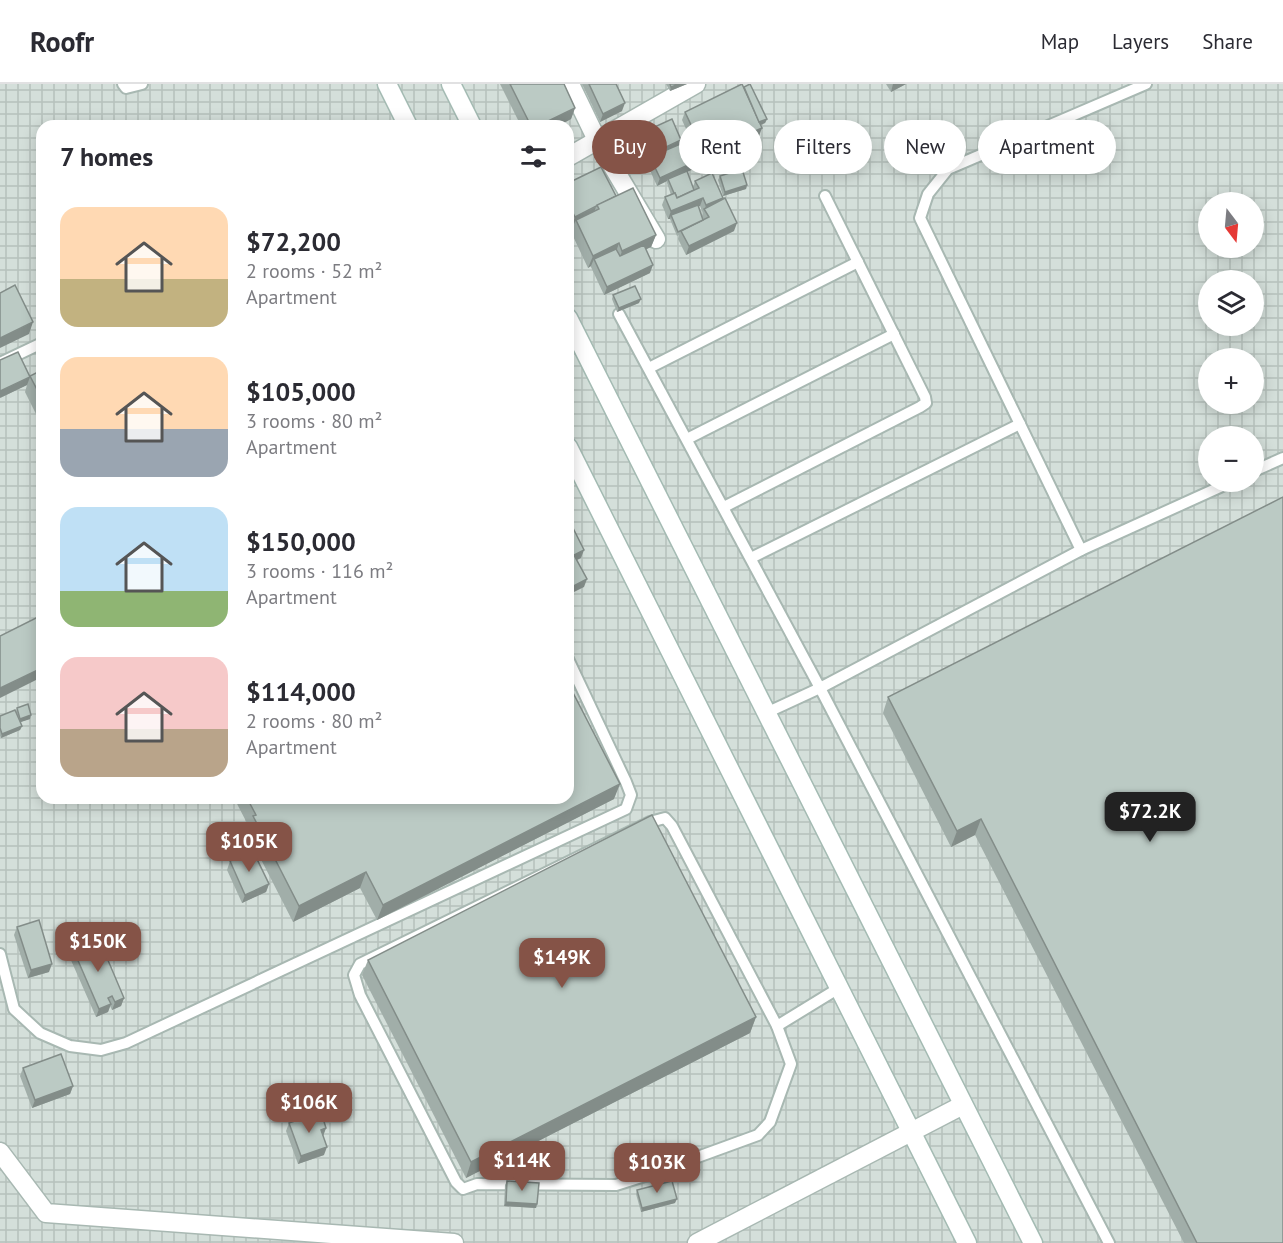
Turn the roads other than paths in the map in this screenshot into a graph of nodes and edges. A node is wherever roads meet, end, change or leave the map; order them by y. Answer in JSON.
{"nodes":[{"id":1,"x":123,"y":84,"type":"edge"},
{"id":2,"x":142,"y":84,"type":"edge"},
{"id":3,"x":387,"y":84,"type":"edge"},
{"id":4,"x":451,"y":84,"type":"edge"},
{"id":5,"x":570,"y":84,"type":"edge"},
{"id":6,"x":696,"y":84,"type":"edge"},
{"id":7,"x":1146,"y":84,"type":"edge"},
{"id":8,"x":405,"y":120,"type":"edge"},
{"id":9,"x":469,"y":120,"type":"edge"},
{"id":10,"x":632,"y":120,"type":"edge"},
{"id":11,"x":592,"y":130,"type":"edge"},
{"id":12,"x":592,"y":143,"type":"edge"},
{"id":13,"x":574,"y":153,"type":"edge"},
{"id":14,"x":617,"y":174,"type":"edge"},
{"id":15,"x":825,"y":196,"type":"dead end"},
{"id":16,"x":656,"y":240,"type":"edge"},
{"id":17,"x":858,"y":262,"type":"junction"},
{"id":18,"x":619,"y":314,"type":"edge"},
{"id":19,"x":574,"y":330,"type":"edge"},
{"id":20,"x":894,"y":334,"type":"junction"},
{"id":21,"x":36,"y":346,"type":"edge"},
{"id":22,"x":0,"y":363,"type":"edge"},
{"id":23,"x":649,"y":368,"type":"junction"},
{"id":24,"x":1020,"y":424,"type":"junction"},
{"id":25,"x":687,"y":439,"type":"junction"},
{"id":26,"x":1283,"y":458,"type":"edge"},
{"id":27,"x":574,"y":459,"type":"edge"},
{"id":28,"x":1264,"y":467,"type":"edge"},
{"id":29,"x":1209,"y":492,"type":"edge"},
{"id":30,"x":724,"y":507,"type":"junction"},
{"id":31,"x":1081,"y":550,"type":"junction"},
{"id":32,"x":751,"y":558,"type":"junction"},
{"id":33,"x":574,"y":672,"type":"edge"},
{"id":34,"x":820,"y":688,"type":"junction"},
{"id":35,"x":766,"y":713,"type":"junction"},
{"id":36,"x":0,"y":954,"type":"edge"},
{"id":37,"x":839,"y":988,"type":"junction"},
{"id":38,"x":777,"y":1026,"type":"junction"},
{"id":39,"x":963,"y":1106,"type":"junction"},
{"id":40,"x":911,"y":1132,"type":"junction"},
{"id":41,"x":0,"y":1152,"type":"edge"},
{"id":42,"x":454,"y":1243,"type":"edge"},
{"id":43,"x":697,"y":1243,"type":"edge"},
{"id":44,"x":967,"y":1243,"type":"edge"},
{"id":45,"x":1033,"y":1243,"type":"edge"},
{"id":46,"x":1109,"y":1243,"type":"edge"}],
"edges":[{"from":1,"to":2,"type":"lane"},
{"from":3,"to":8,"type":"street"},
{"from":4,"to":9,"type":"street"},
{"from":5,"to":11,"type":"street"},
{"from":6,"to":10,"type":"street"},
{"from":7,"to":24,"type":"lane"},
{"from":12,"to":13,"type":"street"},
{"from":14,"to":16,"type":"street"},
{"from":15,"to":17,"type":"lane"},
{"from":17,"to":20,"type":"lane"},
{"from":17,"to":23,"type":"lane"},
{"from":18,"to":23,"type":"lane"},
{"from":19,"to":35,"type":"street"},
{"from":20,"to":25,"type":"lane"},
{"from":20,"to":30,"type":"lane"},
{"from":21,"to":22,"type":"lane"},
{"from":23,"to":25,"type":"lane"},
{"from":24,"to":31,"type":"lane"},
{"from":24,"to":32,"type":"lane"},
{"from":25,"to":30,"type":"lane"},
{"from":26,"to":28,"type":"lane"},
{"from":27,"to":37,"type":"street"},
{"from":29,"to":31,"type":"lane"},
{"from":30,"to":32,"type":"lane"},
{"from":31,"to":34,"type":"lane"},
{"from":32,"to":34,"type":"lane"},
{"from":33,"to":36,"type":"lane"},
{"from":34,"to":35,"type":"lane"},
{"from":34,"to":46,"type":"lane"},
{"from":35,"to":39,"type":"street"},
{"from":37,"to":38,"type":"lane"},
{"from":37,"to":40,"type":"street"},
{"from":38,"to":38,"type":"lane"},
{"from":39,"to":40,"type":"street"},
{"from":39,"to":45,"type":"street"},
{"from":40,"to":43,"type":"street"},
{"from":40,"to":44,"type":"street"},
{"from":41,"to":42,"type":"street"}]}
